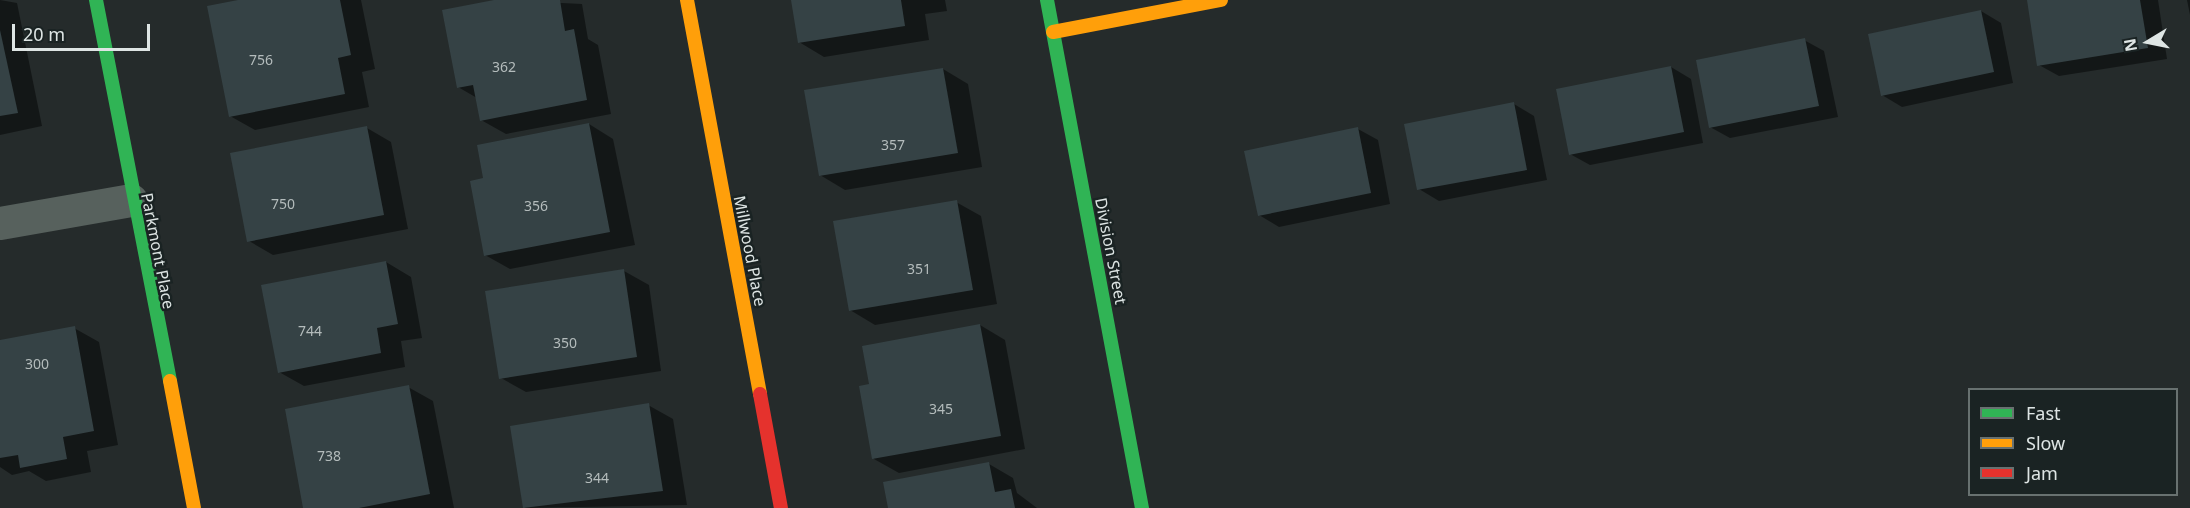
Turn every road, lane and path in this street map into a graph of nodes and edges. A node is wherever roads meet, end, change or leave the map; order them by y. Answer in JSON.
{"nodes":[{"id":1,"x":96,"y":0,"type":"edge"},
{"id":2,"x":687,"y":0,"type":"edge"},
{"id":3,"x":1047,"y":0,"type":"edge"},
{"id":4,"x":1221,"y":0,"type":"edge"},
{"id":5,"x":1053,"y":32,"type":"junction"},
{"id":6,"x":131,"y":200,"type":"junction"},
{"id":7,"x":0,"y":224,"type":"edge"},
{"id":8,"x":194,"y":508,"type":"edge"},
{"id":9,"x":781,"y":508,"type":"edge"},
{"id":10,"x":1142,"y":508,"type":"edge"}],
"edges":[{"from":1,"to":6,"type":"street","name":"Parkmont Place"},
{"from":2,"to":9,"type":"street","name":"Millwood Place"},
{"from":3,"to":5,"type":"street","name":"Division Street"},
{"from":4,"to":5,"type":"street"},
{"from":5,"to":10,"type":"street","name":"Division Street"},
{"from":6,"to":7,"type":"street"},
{"from":6,"to":8,"type":"street","name":"Parkmont Place"}]}
